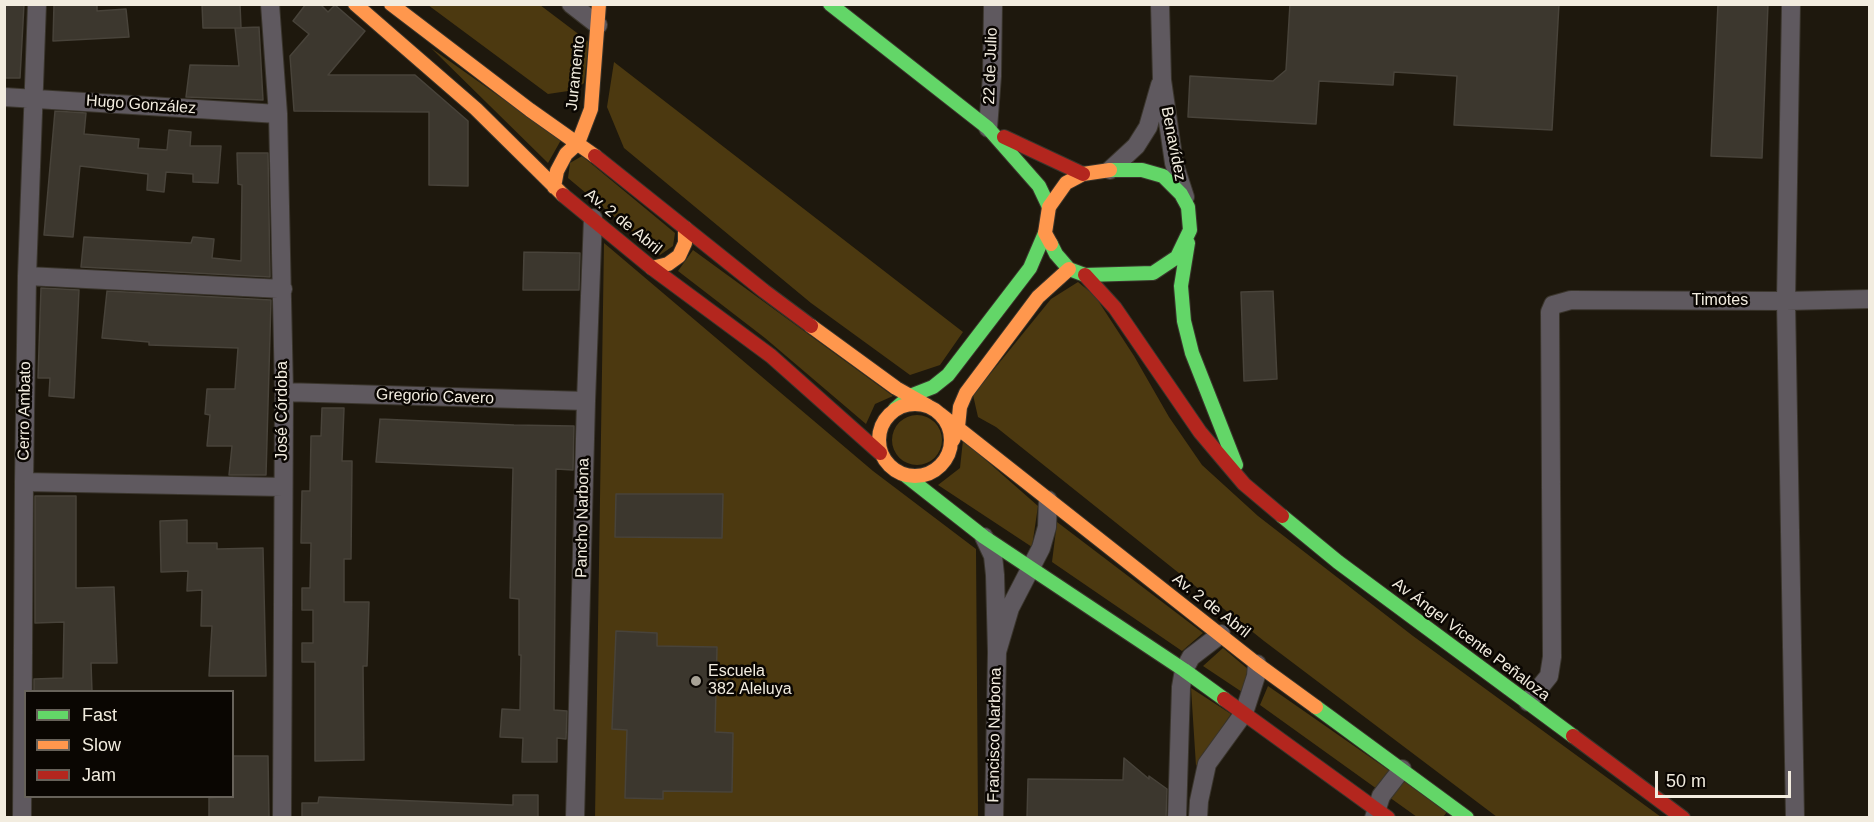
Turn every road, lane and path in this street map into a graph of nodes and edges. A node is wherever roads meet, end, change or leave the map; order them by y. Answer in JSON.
{"nodes":[{"id":1,"x":37,"y":4,"type":"edge"},
{"id":2,"x":270,"y":4,"type":"edge"},
{"id":3,"x":355,"y":4,"type":"edge"},
{"id":4,"x":391,"y":4,"type":"edge"},
{"id":5,"x":571,"y":4,"type":"edge"},
{"id":6,"x":599,"y":4,"type":"edge"},
{"id":7,"x":830,"y":4,"type":"edge"},
{"id":8,"x":993,"y":4,"type":"edge"},
{"id":9,"x":1160,"y":4,"type":"edge"},
{"id":10,"x":1791,"y":4,"type":"edge"},
{"id":11,"x":597,"y":25,"type":"junction"},
{"id":12,"x":1162,"y":80,"type":"junction"},
{"id":13,"x":4,"y":97,"type":"edge"},
{"id":14,"x":33,"y":98,"type":"junction"},
{"id":15,"x":278,"y":114,"type":"junction"},
{"id":16,"x":988,"y":128,"type":"junction"},
{"id":17,"x":578,"y":143,"type":"junction"},
{"id":18,"x":1110,"y":170,"type":"junction"},
{"id":19,"x":1083,"y":174,"type":"junction"},
{"id":20,"x":554,"y":187,"type":"junction"},
{"id":21,"x":1049,"y":207,"type":"junction"},
{"id":22,"x":1188,"y":207,"type":"junction"},
{"id":23,"x":593,"y":218,"type":"junction"},
{"id":24,"x":685,"y":228,"type":"junction"},
{"id":25,"x":1190,"y":230,"type":"junction"},
{"id":26,"x":1045,"y":233,"type":"junction"},
{"id":27,"x":652,"y":268,"type":"junction"},
{"id":28,"x":1069,"y":269,"type":"junction"},
{"id":29,"x":1085,"y":275,"type":"junction"},
{"id":30,"x":27,"y":276,"type":"junction"},
{"id":31,"x":283,"y":289,"type":"junction"},
{"id":32,"x":1869,"y":298,"type":"edge"},
{"id":33,"x":1786,"y":301,"type":"junction"},
{"id":34,"x":284,"y":392,"type":"junction"},
{"id":35,"x":910,"y":396,"type":"junction"},
{"id":36,"x":586,"y":402,"type":"junction"},
{"id":37,"x":928,"y":406,"type":"junction"},
{"id":38,"x":895,"y":409,"type":"junction"},
{"id":39,"x":940,"y":414,"type":"junction"},
{"id":40,"x":958,"y":427,"type":"junction"},
{"id":41,"x":951,"y":445,"type":"junction"},
{"id":42,"x":880,"y":453,"type":"junction"},
{"id":43,"x":905,"y":475,"type":"junction"},
{"id":44,"x":24,"y":482,"type":"junction"},
{"id":45,"x":1244,"y":484,"type":"junction"},
{"id":46,"x":283,"y":488,"type":"junction"},
{"id":47,"x":1048,"y":500,"type":"junction"},
{"id":48,"x":984,"y":537,"type":"junction"},
{"id":49,"x":1031,"y":568,"type":"junction"},
{"id":50,"x":1221,"y":634,"type":"junction"},
{"id":51,"x":997,"y":652,"type":"junction"},
{"id":52,"x":1257,"y":664,"type":"junction"},
{"id":53,"x":1184,"y":670,"type":"junction"},
{"id":54,"x":1528,"y":702,"type":"junction"},
{"id":55,"x":1244,"y":712,"type":"junction"},
{"id":56,"x":13,"y":744,"type":"edge"},
{"id":57,"x":1402,"y":769,"type":"junction"},
{"id":58,"x":1379,"y":815,"type":"edge"},
{"id":59,"x":1459,"y":815,"type":"edge"},
{"id":60,"x":22,"y":818,"type":"edge"},
{"id":61,"x":282,"y":818,"type":"edge"},
{"id":62,"x":575,"y":818,"type":"edge"},
{"id":63,"x":994,"y":818,"type":"edge"},
{"id":64,"x":1177,"y":818,"type":"edge"},
{"id":65,"x":1198,"y":818,"type":"edge"},
{"id":66,"x":1683,"y":818,"type":"edge"},
{"id":67,"x":1795,"y":818,"type":"edge"}],
"edges":[{"from":1,"to":14,"type":"street","name":"Cerro Ambato"},
{"from":2,"to":15,"type":"street","name":"José Córdoba"},
{"from":3,"to":20,"type":"main road","name":"Av. 2 de Abril"},
{"from":4,"to":17,"type":"main road","name":"Av. 2 de Abril"},
{"from":5,"to":11,"type":"street"},
{"from":6,"to":11,"type":"main road","name":"Juramento"},
{"from":7,"to":16,"type":"main road"},
{"from":8,"to":16,"type":"street","name":"22 de Julio"},
{"from":9,"to":12,"type":"street","name":"Benavídez"},
{"from":10,"to":33,"type":"street"},
{"from":11,"to":17,"type":"main road","name":"Juramento"},
{"from":12,"to":18,"type":"street","name":"Benavídez"},
{"from":12,"to":22,"type":"street","name":"Benavídez"},
{"from":13,"to":14,"type":"street","name":"Hugo González"},
{"from":14,"to":15,"type":"street","name":"Hugo González"},
{"from":14,"to":30,"type":"street","name":"Cerro Ambato"},
{"from":15,"to":31,"type":"street","name":"José Córdoba"},
{"from":16,"to":19,"type":"main road"},
{"from":16,"to":21,"type":"main road"},
{"from":17,"to":20,"type":"main road","name":"Juramento"},
{"from":17,"to":24,"type":"main road","name":"Av. 2 de Abril"},
{"from":18,"to":19,"type":"main road"},
{"from":18,"to":22,"type":"main road"},
{"from":19,"to":21,"type":"main road"},
{"from":20,"to":23,"type":"main road","name":"Av. 2 de Abril"},
{"from":21,"to":26,"type":"main road"},
{"from":22,"to":25,"type":"main road"},
{"from":23,"to":27,"type":"main road","name":"Av. 2 de Abril"},
{"from":23,"to":36,"type":"street","name":"Pancho Narbona"},
{"from":24,"to":27,"type":"main road"},
{"from":24,"to":35,"type":"main road","name":"Av. 2 de Abril"},
{"from":25,"to":29,"type":"main road"},
{"from":25,"to":45,"type":"main road"},
{"from":26,"to":28,"type":"main road"},
{"from":26,"to":35,"type":"main road"},
{"from":27,"to":42,"type":"main road","name":"Av. 2 de Abril"},
{"from":28,"to":29,"type":"main road"},
{"from":28,"to":40,"type":"main road"},
{"from":29,"to":45,"type":"main road","name":"Av Ángel Vicente Peñaloza"},
{"from":30,"to":31,"type":"street"},
{"from":30,"to":44,"type":"street","name":"Cerro Ambato"},
{"from":31,"to":34,"type":"street","name":"José Córdoba"},
{"from":32,"to":33,"type":"street","name":"Timotes"},
{"from":33,"to":54,"type":"street","name":"Timotes"},
{"from":33,"to":67,"type":"street"},
{"from":34,"to":36,"type":"street","name":"Gregorio Cavero"},
{"from":34,"to":46,"type":"street","name":"José Córdoba"},
{"from":35,"to":37,"type":"main road","name":"Av. 2 de Abril"},
{"from":35,"to":38,"type":"main road"},
{"from":36,"to":62,"type":"street","name":"Pancho Narbona"},
{"from":37,"to":38,"type":"main road"},
{"from":37,"to":39,"type":"main road"},
{"from":38,"to":42,"type":"main road"},
{"from":39,"to":40,"type":"main road","name":"Av. 2 de Abril"},
{"from":39,"to":41,"type":"main road"},
{"from":40,"to":41,"type":"main road"},
{"from":40,"to":47,"type":"main road","name":"Av. 2 de Abril"},
{"from":41,"to":43,"type":"main road"},
{"from":42,"to":43,"type":"main road"},
{"from":43,"to":48,"type":"main road"},
{"from":44,"to":46,"type":"street"},
{"from":44,"to":56,"type":"street","name":"Cerro Ambato"},
{"from":45,"to":54,"type":"main road","name":"Av Ángel Vicente Peñaloza"},
{"from":46,"to":61,"type":"street","name":"José Córdoba"},
{"from":47,"to":49,"type":"street","name":"Francisco Narbona"},
{"from":47,"to":50,"type":"main road","name":"Av. 2 de Abril"},
{"from":48,"to":49,"type":"main road"},
{"from":48,"to":51,"type":"street","name":"Francisco Narbona"},
{"from":49,"to":51,"type":"street","name":"Francisco Narbona"},
{"from":49,"to":53,"type":"main road"},
{"from":50,"to":52,"type":"main road","name":"Av. 2 de Abril"},
{"from":50,"to":53,"type":"street"},
{"from":51,"to":63,"type":"street","name":"Francisco Narbona"},
{"from":52,"to":55,"type":"street"},
{"from":52,"to":57,"type":"main road","name":"Av. 2 de Abril"},
{"from":53,"to":55,"type":"main road"},
{"from":53,"to":64,"type":"street"},
{"from":54,"to":66,"type":"main road","name":"Av Ángel Vicente Peñaloza"},
{"from":55,"to":58,"type":"main road"},
{"from":55,"to":65,"type":"street"},
{"from":56,"to":60,"type":"street","name":"Cerro Ambato"},
{"from":57,"to":58,"type":"street"},
{"from":57,"to":59,"type":"main road","name":"Av. 2 de Abril"}]}
